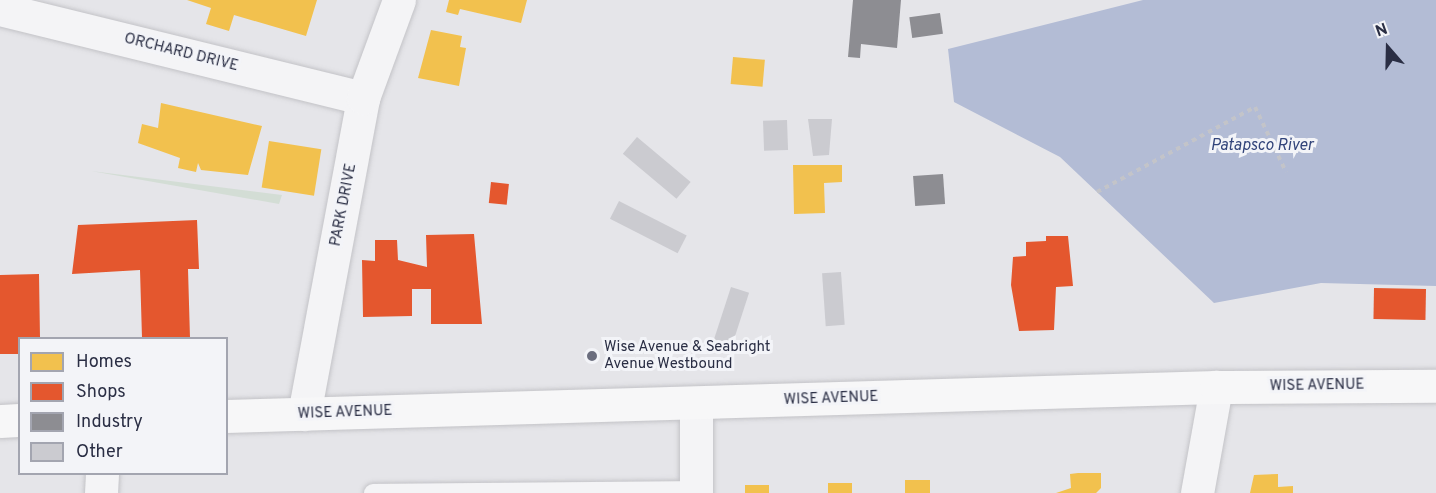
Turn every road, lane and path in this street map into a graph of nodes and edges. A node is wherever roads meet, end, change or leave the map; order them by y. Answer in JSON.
{"nodes":[{"id":1,"x":399,"y":0,"type":"edge"},
{"id":2,"x":0,"y":9,"type":"edge"},
{"id":3,"x":363,"y":98,"type":"junction"},
{"id":4,"x":1286,"y":172,"type":"dead end"},
{"id":5,"x":1097,"y":192,"type":"dead end"},
{"id":6,"x":1436,"y":386,"type":"edge"},
{"id":7,"x":1216,"y":387,"type":"junction"},
{"id":8,"x":696,"y":403,"type":"junction"},
{"id":9,"x":303,"y":414,"type":"junction"},
{"id":10,"x":228,"y":416,"type":"edge"},
{"id":11,"x":18,"y":420,"type":"edge"},
{"id":12,"x":0,"y":421,"type":"edge"},
{"id":13,"x":102,"y":475,"type":"edge"},
{"id":14,"x":696,"y":492,"type":"edge"},
{"id":15,"x":102,"y":493,"type":"edge"},
{"id":16,"x":373,"y":493,"type":"edge"},
{"id":17,"x":1197,"y":493,"type":"edge"}],
"edges":[{"from":1,"to":3,"type":"street","name":"PARK DRIVE"},
{"from":2,"to":3,"type":"street","name":"ORCHARD DRIVE"},
{"from":3,"to":9,"type":"street","name":"PARK DRIVE"},
{"from":4,"to":5,"type":"path"},
{"from":6,"to":7,"type":"main road","name":"WISE AVENUE"},
{"from":7,"to":8,"type":"main road","name":"WISE AVENUE"},
{"from":7,"to":17,"type":"street"},
{"from":8,"to":9,"type":"main road","name":"WISE AVENUE"},
{"from":8,"to":14,"type":"street"},
{"from":9,"to":10,"type":"main road","name":"WISE AVENUE"},
{"from":11,"to":12,"type":"main road"},
{"from":13,"to":15,"type":"street"},
{"from":14,"to":16,"type":"lane"}]}
